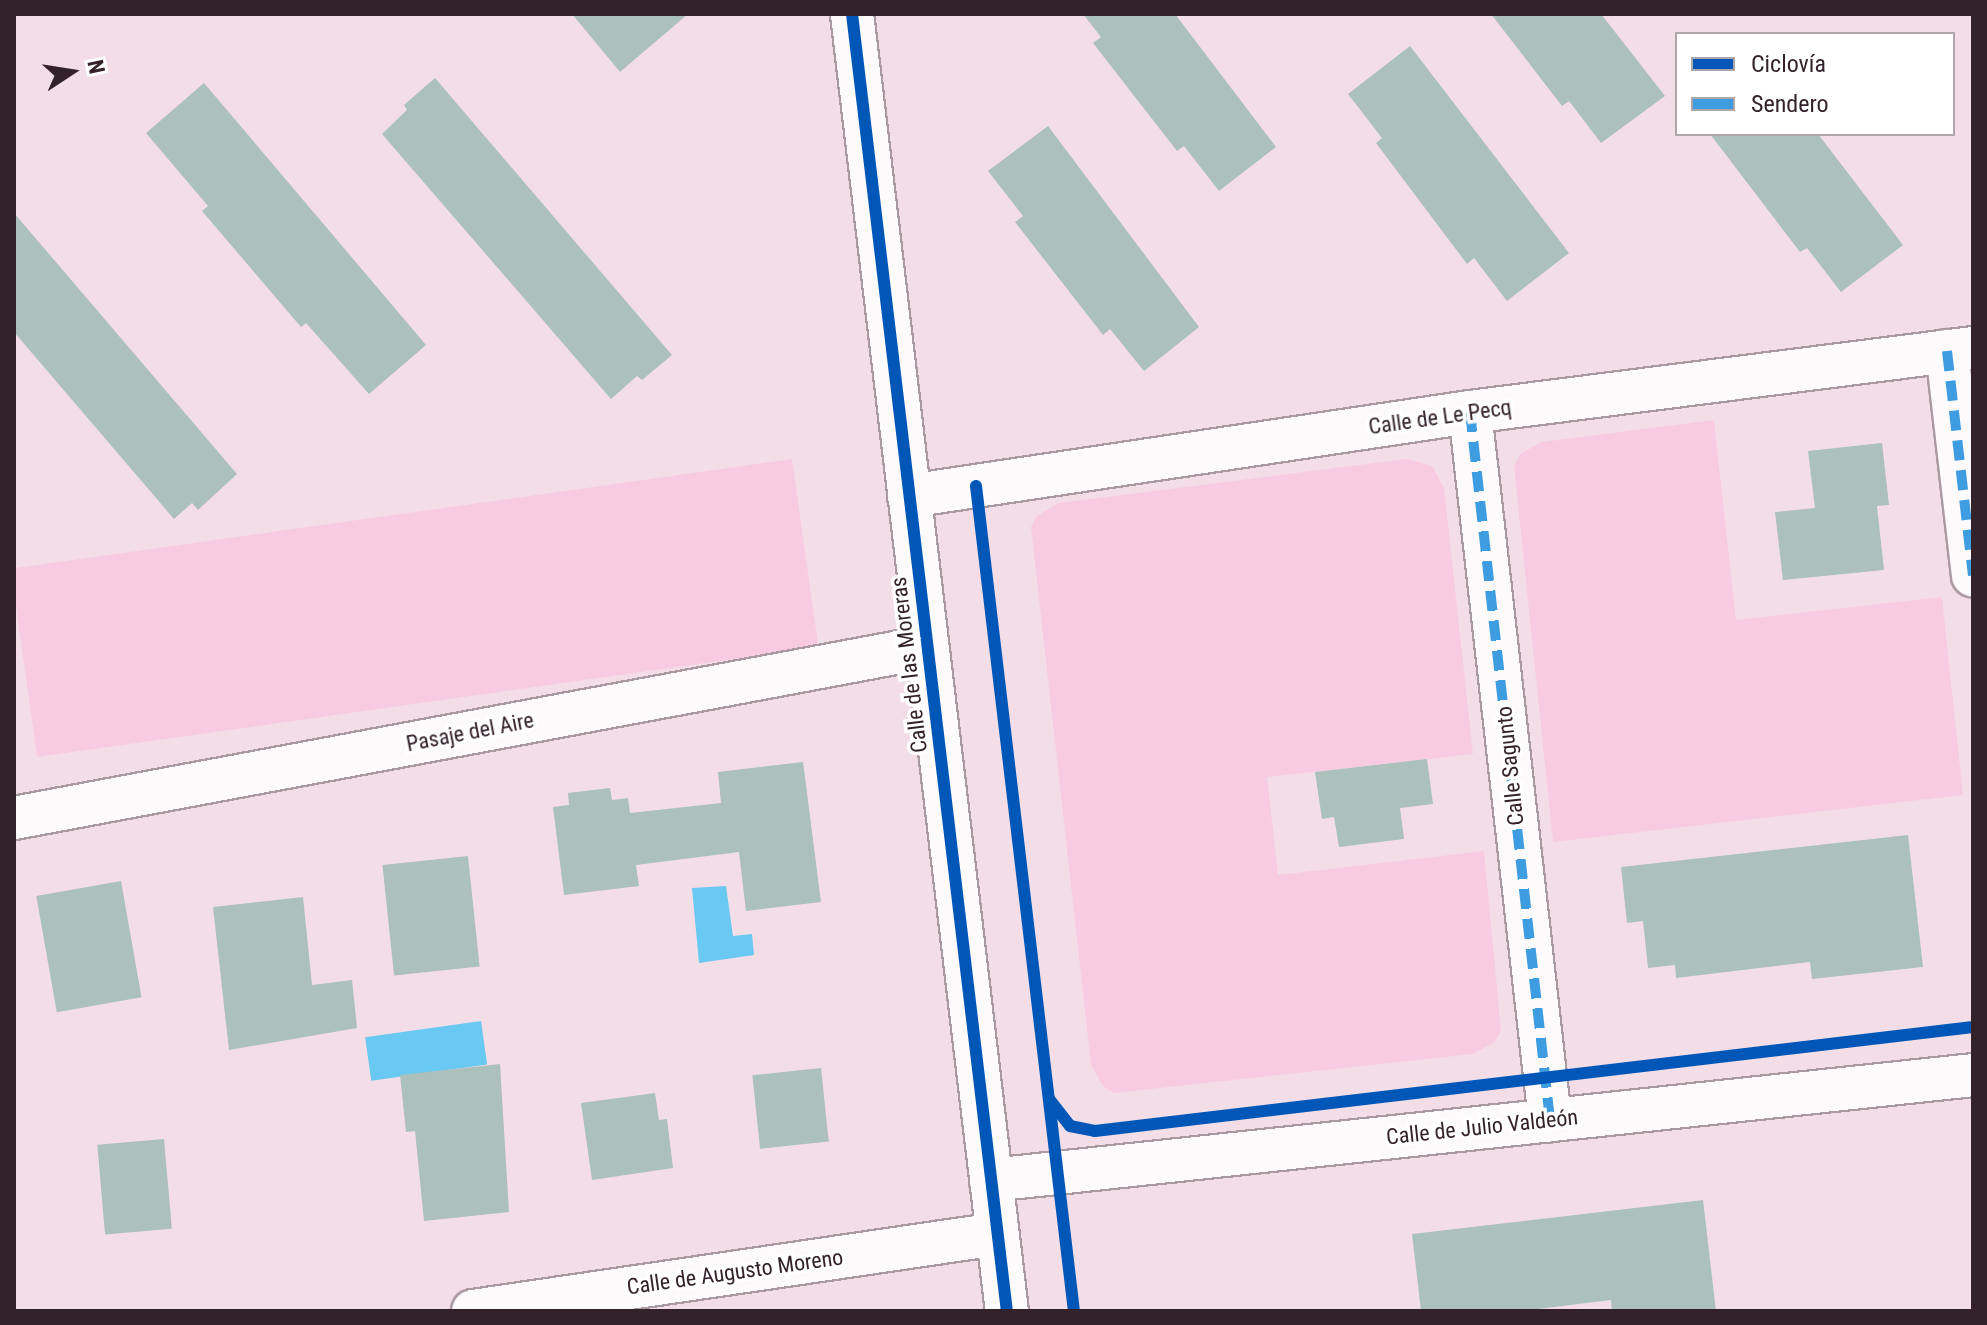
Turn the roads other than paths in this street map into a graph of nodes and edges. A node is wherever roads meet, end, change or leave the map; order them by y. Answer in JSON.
{"nodes":[{"id":1,"x":852,"y":14,"type":"edge"},
{"id":2,"x":1960,"y":350,"type":"edge"},
{"id":3,"x":1470,"y":412,"type":"junction"},
{"id":4,"x":909,"y":496,"type":"junction"},
{"id":5,"x":1973,"y":576,"type":"edge"},
{"id":6,"x":927,"y":647,"type":"junction"},
{"id":7,"x":14,"y":818,"type":"edge"},
{"id":8,"x":1973,"y":1075,"type":"edge"},
{"id":9,"x":1550,"y":1120,"type":"junction"},
{"id":10,"x":991,"y":1180,"type":"junction"},
{"id":11,"x":997,"y":1234,"type":"junction"},
{"id":12,"x":473,"y":1311,"type":"edge"},
{"id":13,"x":1007,"y":1311,"type":"edge"}],
"edges":[{"from":1,"to":4,"type":"street","name":"Calle de las Moreras"},
{"from":2,"to":3,"type":"street","name":"Calle de Le Pecq"},
{"from":2,"to":5,"type":"street"},
{"from":3,"to":4,"type":"street","name":"Calle de Le Pecq"},
{"from":3,"to":9,"type":"street","name":"Calle Sagunto"},
{"from":4,"to":6,"type":"street","name":"Calle de las Moreras"},
{"from":6,"to":7,"type":"street","name":"Pasaje del Aire"},
{"from":6,"to":10,"type":"street","name":"Calle de las Moreras"},
{"from":8,"to":9,"type":"street","name":"Calle de Julio Valdeón"},
{"from":9,"to":10,"type":"street","name":"Calle de Julio Valdeón"},
{"from":10,"to":11,"type":"street","name":"Calle de las Moreras"},
{"from":11,"to":12,"type":"street","name":"Calle de Augusto Moreno"},
{"from":11,"to":13,"type":"street","name":"Calle de las Moreras"}]}
